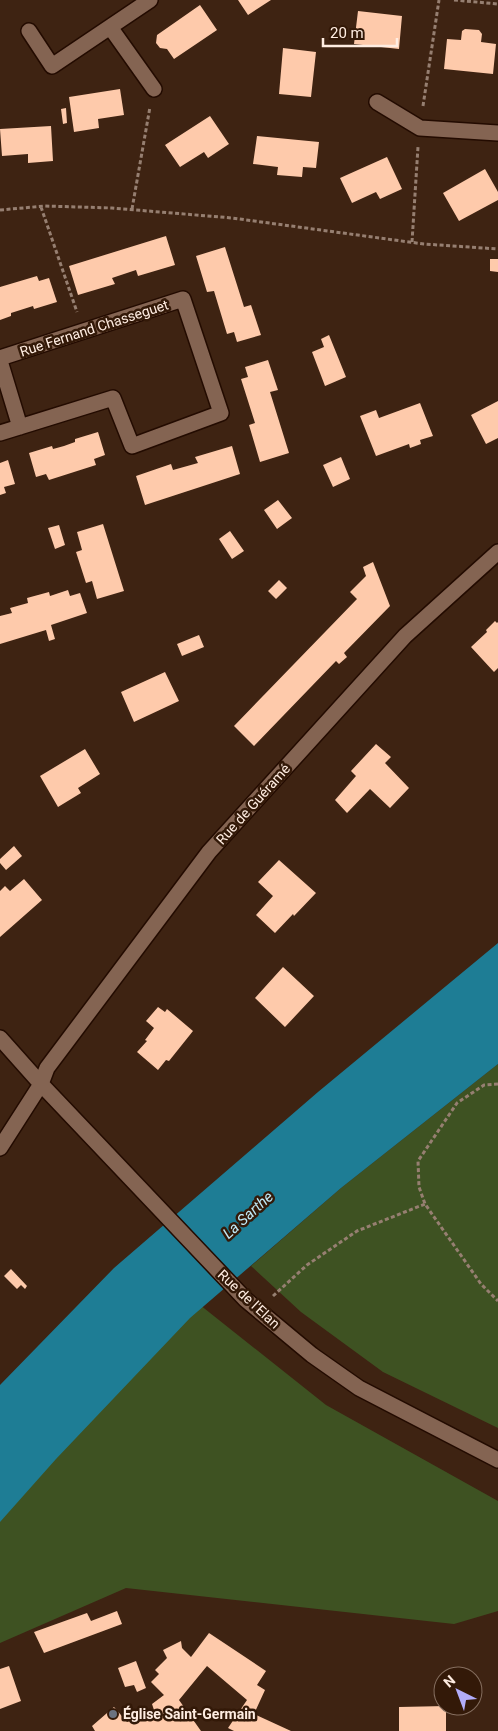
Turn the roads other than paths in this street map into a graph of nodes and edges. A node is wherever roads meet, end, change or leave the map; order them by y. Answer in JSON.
{"nodes":[{"id":1,"x":150,"y":0,"type":"edge"},
{"id":2,"x":110,"y":26,"type":"junction"},
{"id":3,"x":29,"y":31,"type":"dead end"},
{"id":4,"x":154,"y":89,"type":"road end"},
{"id":5,"x":377,"y":102,"type":"dead end"},
{"id":6,"x":498,"y":133,"type":"edge"},
{"id":7,"x":0,"y":360,"type":"edge"},
{"id":8,"x":20,"y":427,"type":"junction"},
{"id":9,"x":0,"y":433,"type":"edge"},
{"id":10,"x":498,"y":552,"type":"edge"},
{"id":11,"x":0,"y":1038,"type":"edge"},
{"id":12,"x":41,"y":1084,"type":"junction"},
{"id":13,"x":0,"y":1148,"type":"edge"},
{"id":14,"x":498,"y":1460,"type":"edge"}],
"edges":[{"from":1,"to":2,"type":"street"},
{"from":2,"to":3,"type":"street"},
{"from":2,"to":4,"type":"street"},
{"from":5,"to":6,"type":"street"},
{"from":7,"to":8,"type":"street","name":"Rue Fernand Chasseguet"},
{"from":7,"to":8,"type":"street","name":"Rue Fernand Chasseguet"},
{"from":8,"to":9,"type":"street","name":"Rue Fernand Chasseguet"},
{"from":10,"to":12,"type":"street","name":"Rue de Guéramé"},
{"from":11,"to":12,"type":"street","name":"Rue de l'Elan"},
{"from":12,"to":13,"type":"street","name":"Rue de Guéramé"},
{"from":12,"to":14,"type":"street","name":"Rue de l'Elan"}]}
